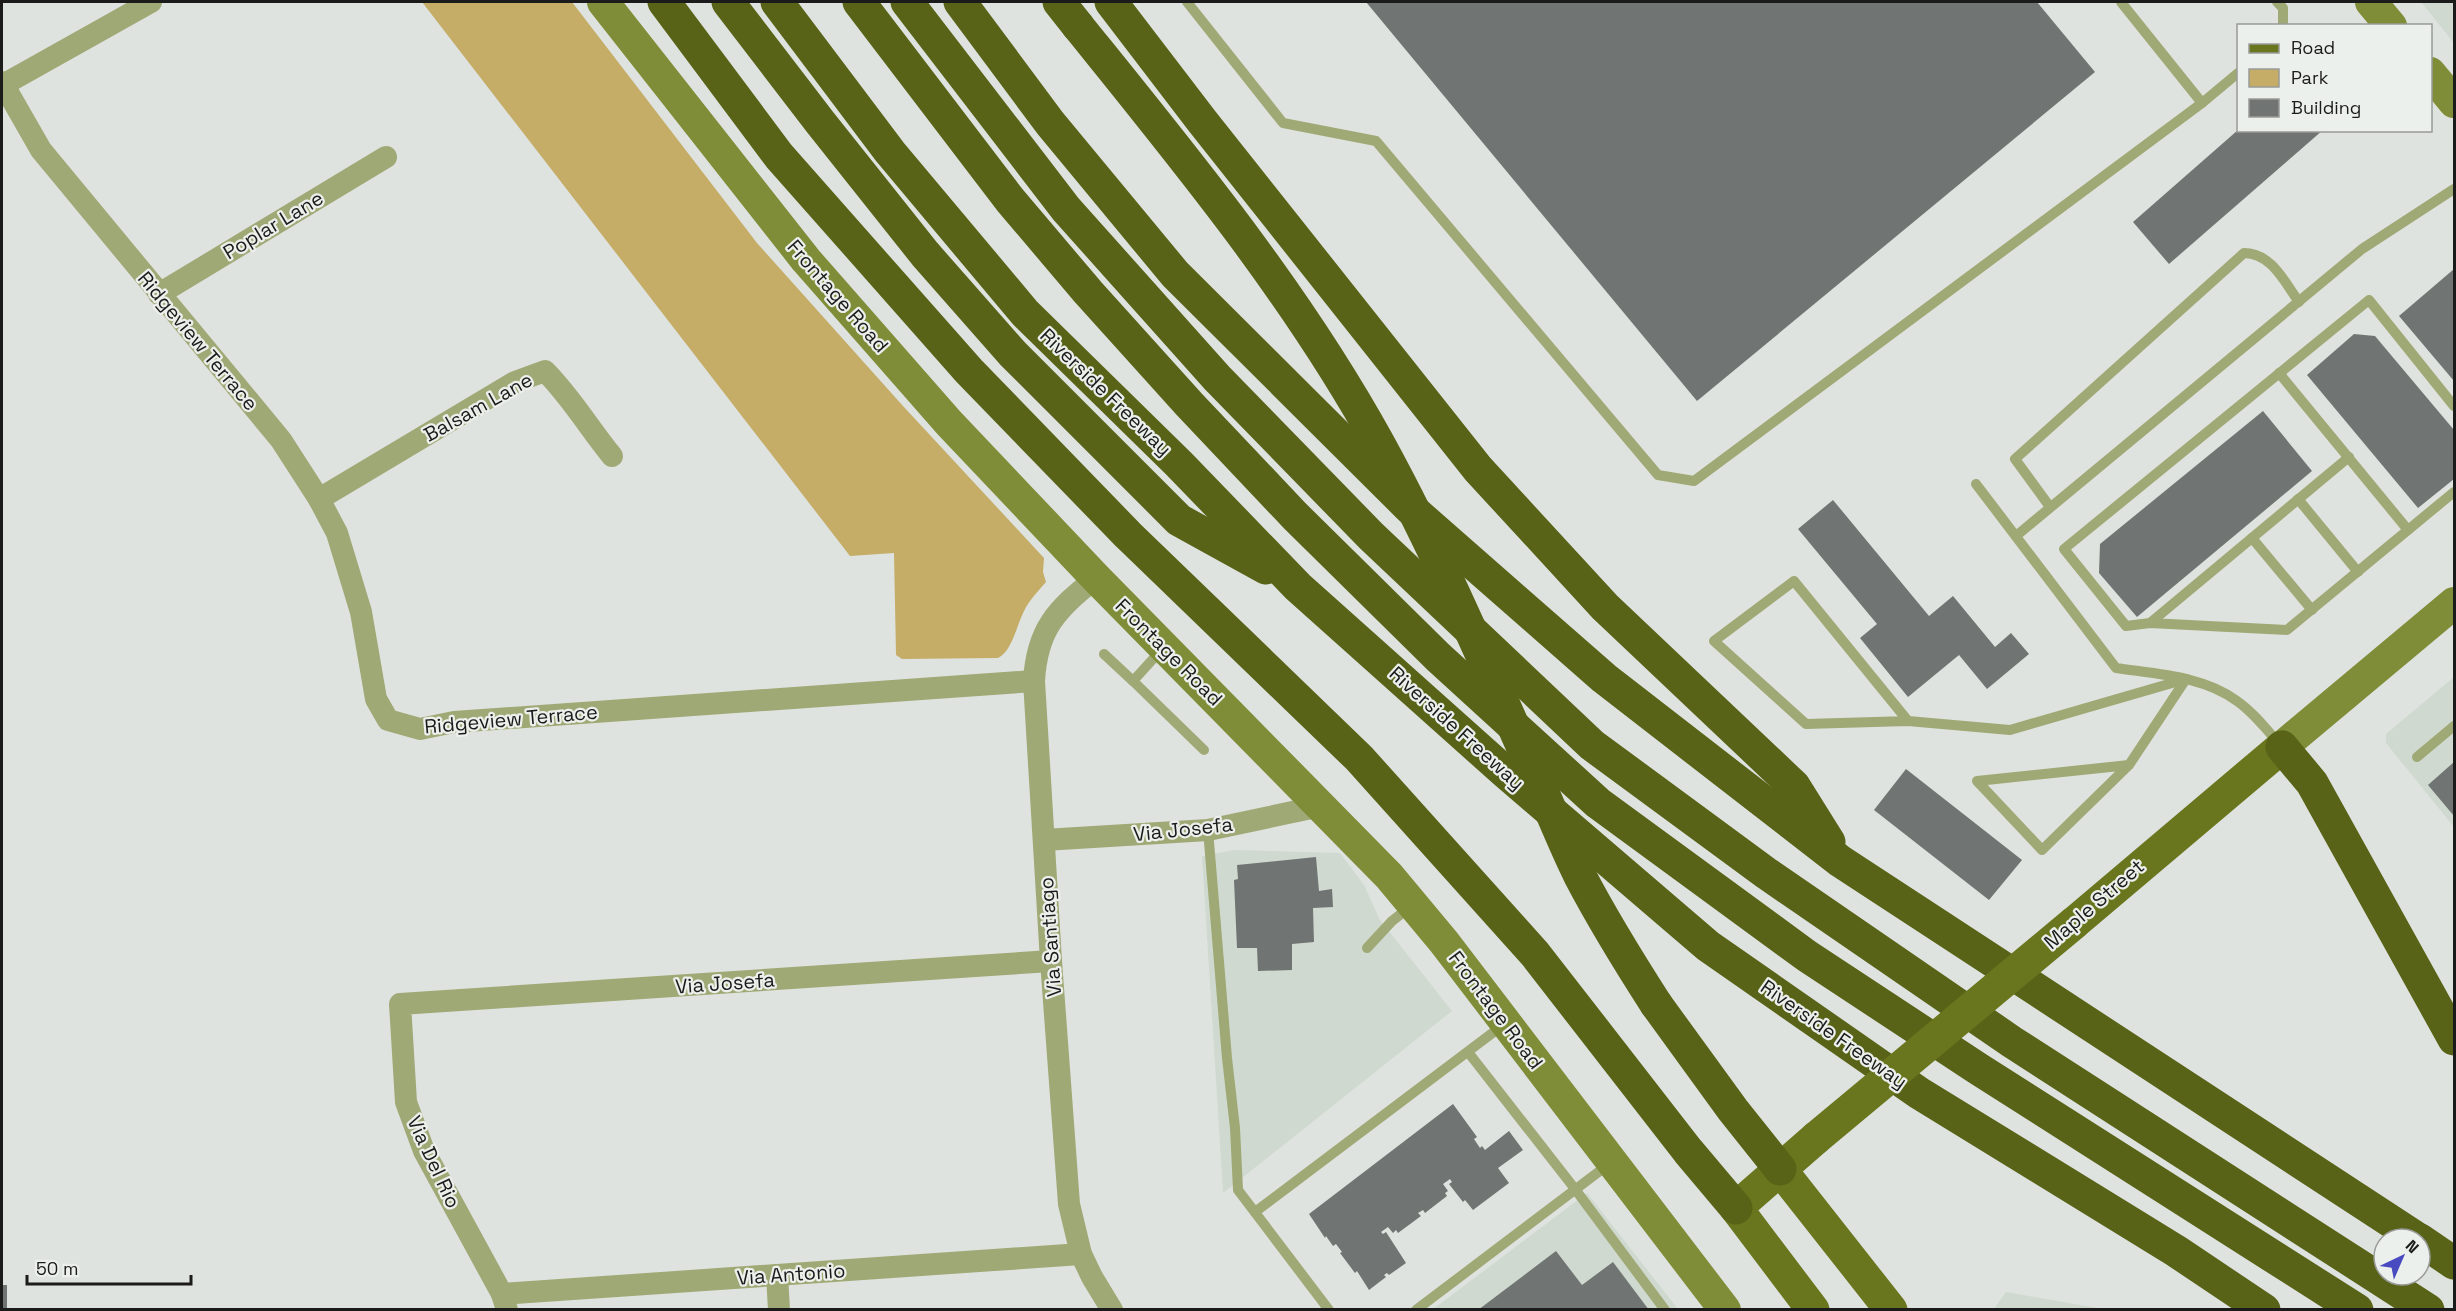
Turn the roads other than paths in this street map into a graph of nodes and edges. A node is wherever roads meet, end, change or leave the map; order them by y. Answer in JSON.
{"nodes":[{"id":1,"x":150,"y":2,"type":"edge"},
{"id":2,"x":603,"y":2,"type":"edge"},
{"id":3,"x":663,"y":2,"type":"edge"},
{"id":4,"x":728,"y":2,"type":"edge"},
{"id":5,"x":777,"y":2,"type":"edge"},
{"id":6,"x":859,"y":2,"type":"edge"},
{"id":7,"x":907,"y":2,"type":"edge"},
{"id":8,"x":960,"y":2,"type":"edge"},
{"id":9,"x":1111,"y":2,"type":"edge"},
{"id":10,"x":1186,"y":2,"type":"edge"},
{"id":11,"x":2121,"y":2,"type":"edge"},
{"id":12,"x":2277,"y":2,"type":"edge"},
{"id":13,"x":2371,"y":2,"type":"edge"},
{"id":14,"x":1068,"y":14,"type":"edge"},
{"id":15,"x":2283,"y":24,"type":"edge"},
{"id":16,"x":2389,"y":24,"type":"edge"},
{"id":17,"x":2237,"y":74,"type":"edge"},
{"id":18,"x":2432,"y":75,"type":"edge"},
{"id":19,"x":2,"y":84,"type":"edge"},
{"id":20,"x":2454,"y":102,"type":"edge"},
{"id":21,"x":2202,"y":103,"type":"junction"},
{"id":22,"x":386,"y":157,"type":"dead end"},
{"id":23,"x":2454,"y":189,"type":"edge"},
{"id":24,"x":159,"y":294,"type":"junction"},
{"id":25,"x":2299,"y":302,"type":"junction"},
{"id":26,"x":2279,"y":373,"type":"junction"},
{"id":27,"x":2454,"y":406,"type":"edge"},
{"id":28,"x":612,"y":456,"type":"dead end"},
{"id":29,"x":2349,"y":457,"type":"junction"},
{"id":30,"x":1976,"y":484,"type":"dead end"},
{"id":31,"x":2454,"y":492,"type":"edge"},
{"id":32,"x":319,"y":499,"type":"junction"},
{"id":33,"x":2298,"y":500,"type":"junction"},
{"id":34,"x":2050,"y":507,"type":"junction"},
{"id":35,"x":2408,"y":530,"type":"junction"},
{"id":36,"x":2016,"y":536,"type":"junction"},
{"id":37,"x":2252,"y":538,"type":"junction"},
{"id":38,"x":2358,"y":572,"type":"junction"},
{"id":39,"x":1096,"y":578,"type":"junction"},
{"id":40,"x":1298,"y":587,"type":"junction"},
{"id":41,"x":2454,"y":606,"type":"edge"},
{"id":42,"x":2312,"y":610,"type":"junction"},
{"id":43,"x":2150,"y":623,"type":"junction"},
{"id":44,"x":1164,"y":648,"type":"junction"},
{"id":45,"x":1104,"y":654,"type":"dead end"},
{"id":46,"x":2186,"y":679,"type":"junction"},
{"id":47,"x":1034,"y":681,"type":"junction"},
{"id":48,"x":1133,"y":681,"type":"junction"},
{"id":49,"x":1908,"y":720,"type":"junction"},
{"id":50,"x":2454,"y":726,"type":"edge"},
{"id":51,"x":2282,"y":747,"type":"junction"},
{"id":52,"x":1204,"y":750,"type":"dead end"},
{"id":53,"x":2417,"y":757,"type":"dead end"},
{"id":54,"x":2129,"y":765,"type":"junction"},
{"id":55,"x":1321,"y":806,"type":"junction"},
{"id":56,"x":1208,"y":830,"type":"junction"},
{"id":57,"x":1044,"y":840,"type":"junction"},
{"id":58,"x":1840,"y":861,"type":"junction"},
{"id":59,"x":1413,"y":904,"type":"junction"},
{"id":60,"x":1367,"y":948,"type":"dead end"},
{"id":61,"x":1051,"y":962,"type":"junction"},
{"id":62,"x":400,"y":1004,"type":"joint"},
{"id":63,"x":1505,"y":1023,"type":"junction"},
{"id":64,"x":2454,"y":1039,"type":"edge"},
{"id":65,"x":1468,"y":1052,"type":"junction"},
{"id":66,"x":1611,"y":1162,"type":"junction"},
{"id":67,"x":1779,"y":1169,"type":"junction"},
{"id":68,"x":1575,"y":1189,"type":"junction"},
{"id":69,"x":1737,"y":1208,"type":"junction"},
{"id":70,"x":1255,"y":1212,"type":"junction"},
{"id":71,"x":2399,"y":1227,"type":"edge"},
{"id":72,"x":2432,"y":1249,"type":"edge"},
{"id":73,"x":1081,"y":1254,"type":"junction"},
{"id":74,"x":2454,"y":1263,"type":"edge"},
{"id":75,"x":777,"y":1275,"type":"junction"},
{"id":76,"x":504,"y":1302,"type":"edge"},
{"id":77,"x":779,"y":1310,"type":"edge"},
{"id":78,"x":1112,"y":1310,"type":"edge"},
{"id":79,"x":1329,"y":1310,"type":"edge"},
{"id":80,"x":1416,"y":1310,"type":"edge"},
{"id":81,"x":1665,"y":1310,"type":"edge"},
{"id":82,"x":1725,"y":1310,"type":"edge"},
{"id":83,"x":1813,"y":1310,"type":"edge"},
{"id":84,"x":1891,"y":1310,"type":"edge"},
{"id":85,"x":2264,"y":1310,"type":"edge"},
{"id":86,"x":2357,"y":1310,"type":"edge"},
{"id":87,"x":2428,"y":1310,"type":"edge"}],
"edges":[{"from":1,"to":19,"type":"street"},
{"from":2,"to":39,"type":"main road","name":"Frontage Road"},
{"from":3,"to":69,"type":"highway"},
{"from":4,"to":40,"type":"highway"},
{"from":5,"to":40,"type":"highway","name":"Riverside Freeway"},
{"from":6,"to":86,"type":"highway"},
{"from":7,"to":87,"type":"highway"},
{"from":8,"to":58,"type":"highway"},
{"from":9,"to":58,"type":"highway"},
{"from":10,"to":21,"type":"lane"},
{"from":11,"to":21,"type":"lane"},
{"from":12,"to":15,"type":"lane"},
{"from":13,"to":16,"type":"main road"},
{"from":14,"to":67,"type":"highway","bridge":true},
{"from":17,"to":21,"type":"lane"},
{"from":18,"to":20,"type":"main road"},
{"from":19,"to":24,"type":"street","name":"Ridgeview Terrace"},
{"from":22,"to":24,"type":"street","name":"Poplar Lane"},
{"from":23,"to":25,"type":"lane"},
{"from":24,"to":32,"type":"street","name":"Ridgeview Terrace"},
{"from":25,"to":34,"type":"lane"},
{"from":25,"to":34,"type":"lane"},
{"from":26,"to":27,"type":"lane"},
{"from":26,"to":29,"type":"lane"},
{"from":26,"to":43,"type":"lane"},
{"from":28,"to":32,"type":"street","name":"Balsam Lane"},
{"from":29,"to":33,"type":"lane"},
{"from":29,"to":35,"type":"lane"},
{"from":30,"to":36,"type":"lane"},
{"from":31,"to":35,"type":"lane"},
{"from":32,"to":47,"type":"street","name":"Ridgeview Terrace"},
{"from":33,"to":37,"type":"lane"},
{"from":33,"to":38,"type":"lane"},
{"from":34,"to":36,"type":"lane"},
{"from":35,"to":38,"type":"lane"},
{"from":36,"to":46,"type":"lane"},
{"from":37,"to":42,"type":"lane"},
{"from":37,"to":43,"type":"lane"},
{"from":38,"to":42,"type":"lane"},
{"from":39,"to":44,"type":"main road","name":"Frontage Road"},
{"from":39,"to":47,"type":"street","name":"Via Santiago"},
{"from":40,"to":85,"type":"highway","name":"Riverside Freeway"},
{"from":41,"to":51,"type":"main road","name":"Maple Street"},
{"from":42,"to":43,"type":"lane"},
{"from":44,"to":48,"type":"lane"},
{"from":44,"to":55,"type":"main road","name":"Frontage Road"},
{"from":45,"to":48,"type":"lane"},
{"from":46,"to":49,"type":"lane"},
{"from":46,"to":51,"type":"lane"},
{"from":46,"to":54,"type":"lane"},
{"from":47,"to":57,"type":"street","name":"Via Santiago"},
{"from":48,"to":52,"type":"lane"},
{"from":49,"to":49,"type":"lane"},
{"from":50,"to":53,"type":"lane"},
{"from":51,"to":64,"type":"highway"},
{"from":51,"to":67,"type":"main road","name":"Maple Street","bridge":true},
{"from":54,"to":54,"type":"lane"},
{"from":55,"to":56,"type":"street","name":"Via Josefa"},
{"from":55,"to":59,"type":"main road","name":"Frontage Road"},
{"from":56,"to":57,"type":"street","name":"Via Josefa"},
{"from":56,"to":70,"type":"lane"},
{"from":57,"to":61,"type":"street","name":"Via Santiago"},
{"from":58,"to":71,"type":"highway"},
{"from":59,"to":60,"type":"lane"},
{"from":59,"to":63,"type":"main road","name":"Frontage Road"},
{"from":61,"to":62,"type":"street","name":"Via Josefa"},
{"from":61,"to":73,"type":"street","name":"Via Santiago"},
{"from":62,"to":76,"type":"street","name":"Via Del Rio"},
{"from":63,"to":65,"type":"lane"},
{"from":63,"to":66,"type":"main road","name":"Frontage Road"},
{"from":65,"to":68,"type":"lane"},
{"from":65,"to":70,"type":"lane"},
{"from":66,"to":68,"type":"lane"},
{"from":66,"to":82,"type":"main road","name":"Frontage Road"},
{"from":67,"to":69,"type":"main road","name":"Maple Street"},
{"from":67,"to":84,"type":"main road"},
{"from":68,"to":80,"type":"lane"},
{"from":68,"to":81,"type":"lane"},
{"from":69,"to":83,"type":"main road"},
{"from":70,"to":79,"type":"lane"},
{"from":72,"to":74,"type":"highway"},
{"from":73,"to":75,"type":"street","name":"Via Antonio"},
{"from":73,"to":78,"type":"street","name":"Via Santiago"},
{"from":75,"to":76,"type":"street","name":"Via Antonio"},
{"from":75,"to":77,"type":"street"}]}
